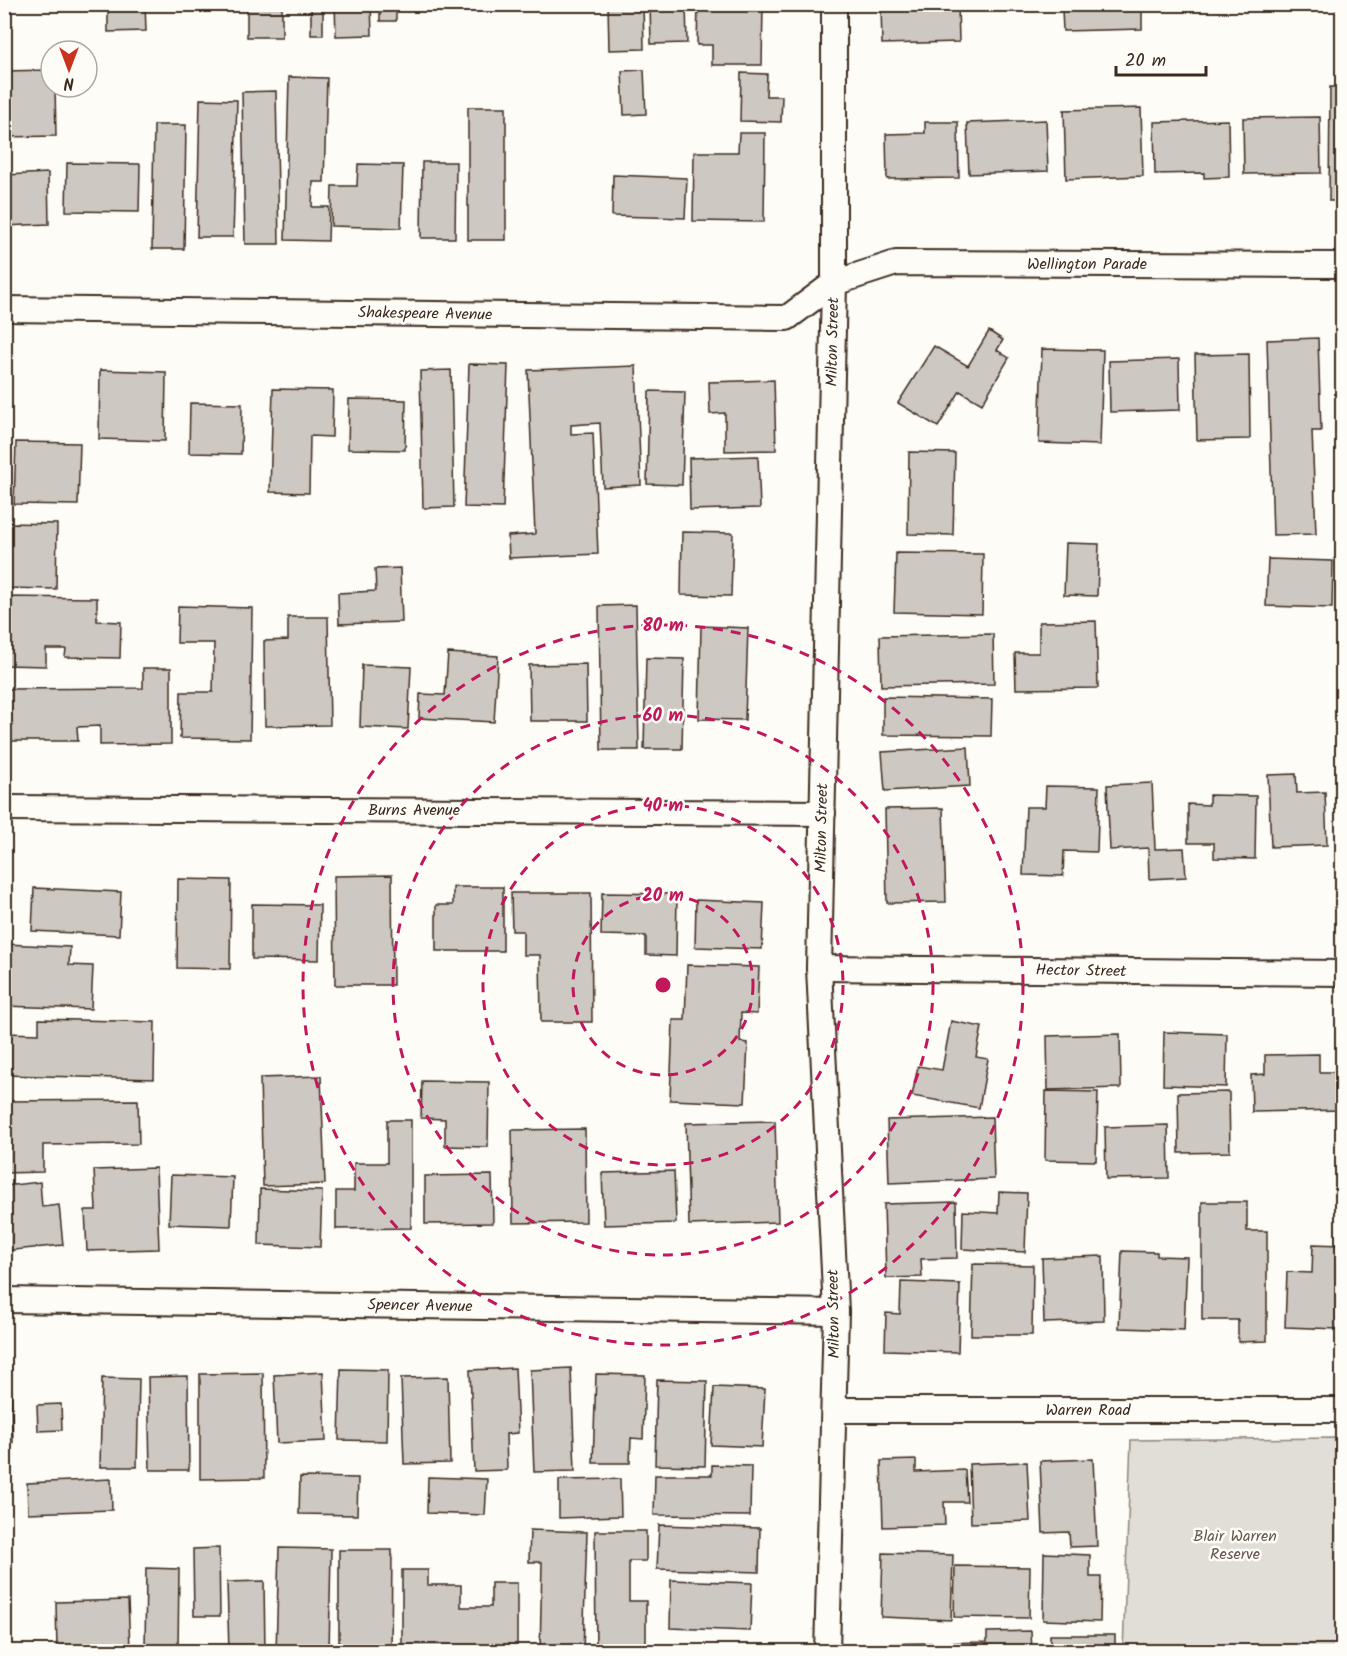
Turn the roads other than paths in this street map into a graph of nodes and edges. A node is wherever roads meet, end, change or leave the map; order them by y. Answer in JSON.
{"nodes":[{"id":1,"x":834,"y":4,"type":"edge"},
{"id":2,"x":1342,"y":265,"type":"edge"},
{"id":3,"x":834,"y":283,"type":"junction"},
{"id":4,"x":4,"y":309,"type":"edge"},
{"id":5,"x":4,"y":808,"type":"edge"},
{"id":6,"x":823,"y":813,"type":"junction"},
{"id":7,"x":819,"y":968,"type":"junction"},
{"id":8,"x":1342,"y":973,"type":"edge"},
{"id":9,"x":4,"y":1300,"type":"edge"},
{"id":10,"x":836,"y":1312,"type":"junction"},
{"id":11,"x":834,"y":1410,"type":"junction"},
{"id":12,"x":1342,"y":1410,"type":"edge"},
{"id":13,"x":827,"y":1652,"type":"edge"}],
"edges":[{"from":1,"to":3,"type":"street","name":"Milton Street"},
{"from":2,"to":3,"type":"street","name":"Wellington Parade"},
{"from":3,"to":4,"type":"street","name":"Shakespeare Avenue"},
{"from":3,"to":6,"type":"street","name":"Milton Street"},
{"from":5,"to":6,"type":"street","name":"Burns Avenue"},
{"from":6,"to":7,"type":"street","name":"Milton Street"},
{"from":7,"to":8,"type":"street","name":"Hector Street"},
{"from":7,"to":10,"type":"street","name":"Milton Street"},
{"from":9,"to":10,"type":"street","name":"Spencer Avenue"},
{"from":10,"to":11,"type":"street","name":"Milton Street"},
{"from":11,"to":12,"type":"street","name":"Warren Road"},
{"from":11,"to":13,"type":"street","name":"Milton Street"}]}
